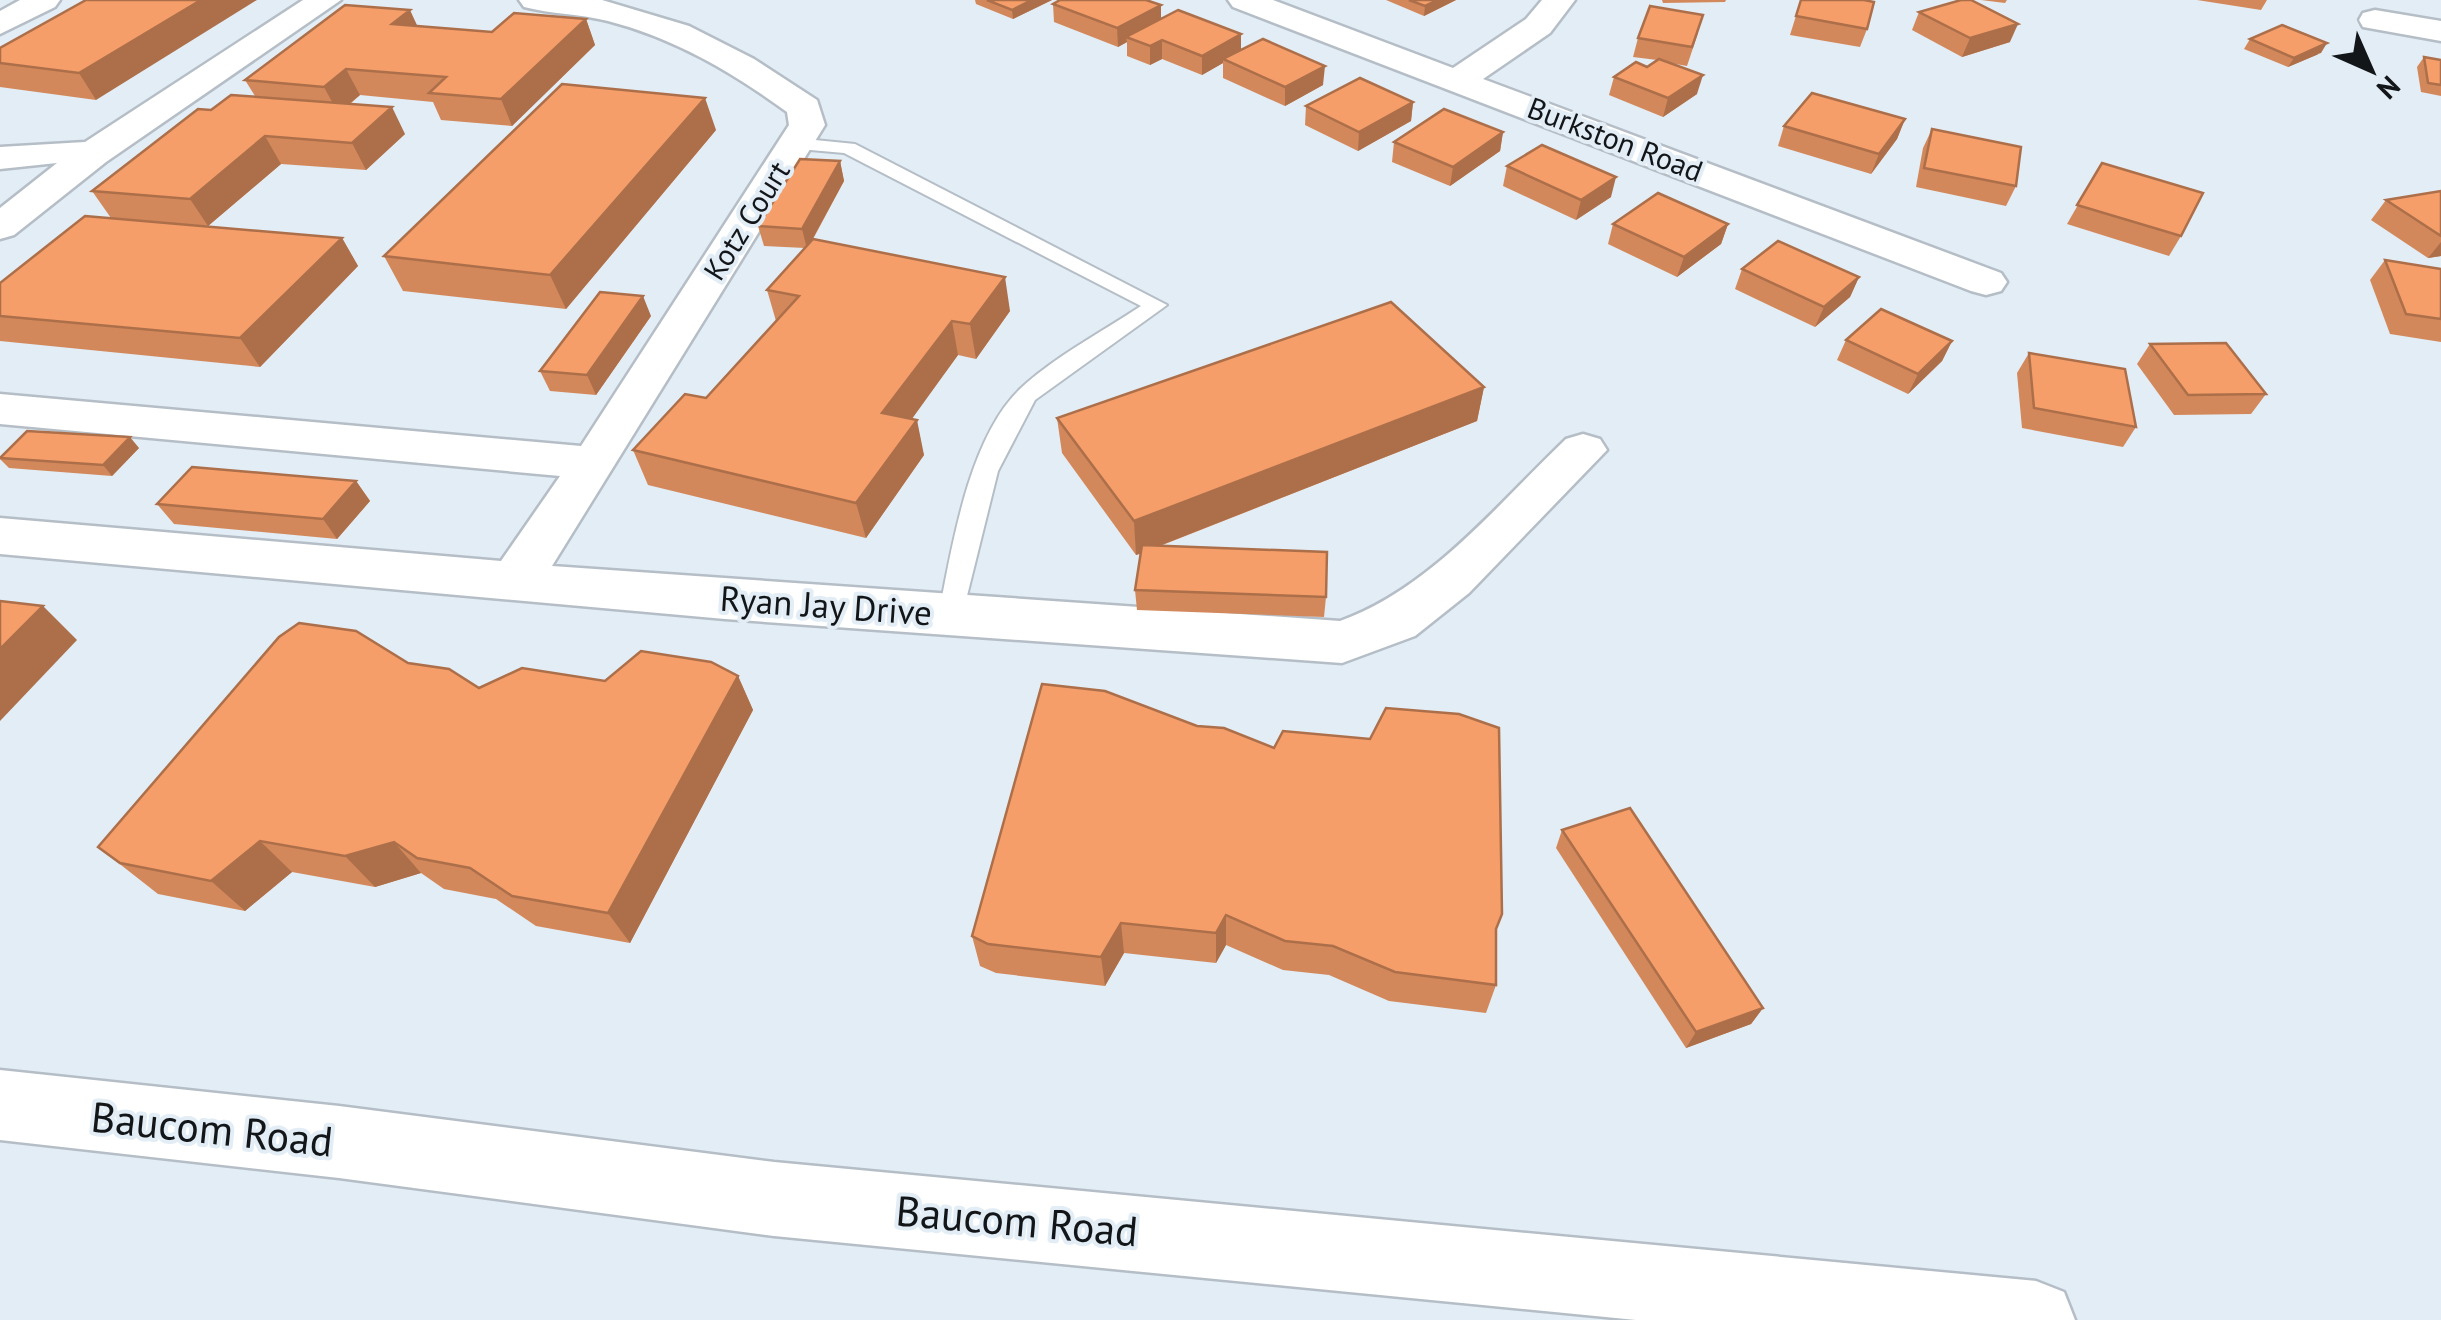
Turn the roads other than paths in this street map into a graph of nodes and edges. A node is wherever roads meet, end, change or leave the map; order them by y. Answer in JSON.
{"nodes":[{"id":1,"x":44,"y":0,"type":"edge"},
{"id":2,"x":326,"y":0,"type":"edge"},
{"id":3,"x":535,"y":0,"type":"edge"},
{"id":4,"x":1244,"y":0,"type":"edge"},
{"id":5,"x":1559,"y":0,"type":"edge"},
{"id":6,"x":2375,"y":20,"type":"dead end"},
{"id":7,"x":0,"y":24,"type":"edge"},
{"id":8,"x":2441,"y":32,"type":"edge"},
{"id":9,"x":1458,"y":80,"type":"junction"},
{"id":10,"x":795,"y":144,"type":"junction"},
{"id":11,"x":93,"y":154,"type":"junction"},
{"id":12,"x":0,"y":158,"type":"edge"},
{"id":13,"x":0,"y":227,"type":"edge"},
{"id":14,"x":1986,"y":282,"type":"dead end"},
{"id":15,"x":0,"y":409,"type":"edge"},
{"id":16,"x":1583,"y":450,"type":"dead end"},
{"id":17,"x":594,"y":462,"type":"junction"},
{"id":18,"x":0,"y":536,"type":"edge"},
{"id":19,"x":516,"y":580,"type":"junction"},
{"id":20,"x":952,"y":613,"type":"junction"},
{"id":21,"x":0,"y":1105,"type":"edge"},
{"id":22,"x":2036,"y":1320,"type":"edge"}],
"edges":[{"from":1,"to":7,"type":"street"},
{"from":2,"to":11,"type":"street"},
{"from":3,"to":10,"type":"street","name":"Kotz Court"},
{"from":4,"to":9,"type":"street","name":"Burkston Road"},
{"from":5,"to":9,"type":"street"},
{"from":6,"to":8,"type":"street"},
{"from":9,"to":14,"type":"street","name":"Burkston Road"},
{"from":10,"to":17,"type":"street","name":"Kotz Court"},
{"from":10,"to":20,"type":"lane"},
{"from":11,"to":12,"type":"street"},
{"from":11,"to":13,"type":"street"},
{"from":15,"to":17,"type":"street"},
{"from":16,"to":20,"type":"street","name":"Ryan Jay Drive"},
{"from":17,"to":19,"type":"street","name":"Kotz Court"},
{"from":18,"to":19,"type":"street","name":"Ryan Jay Drive"},
{"from":19,"to":20,"type":"street","name":"Ryan Jay Drive"},
{"from":21,"to":22,"type":"street","name":"Baucom Road"}]}
